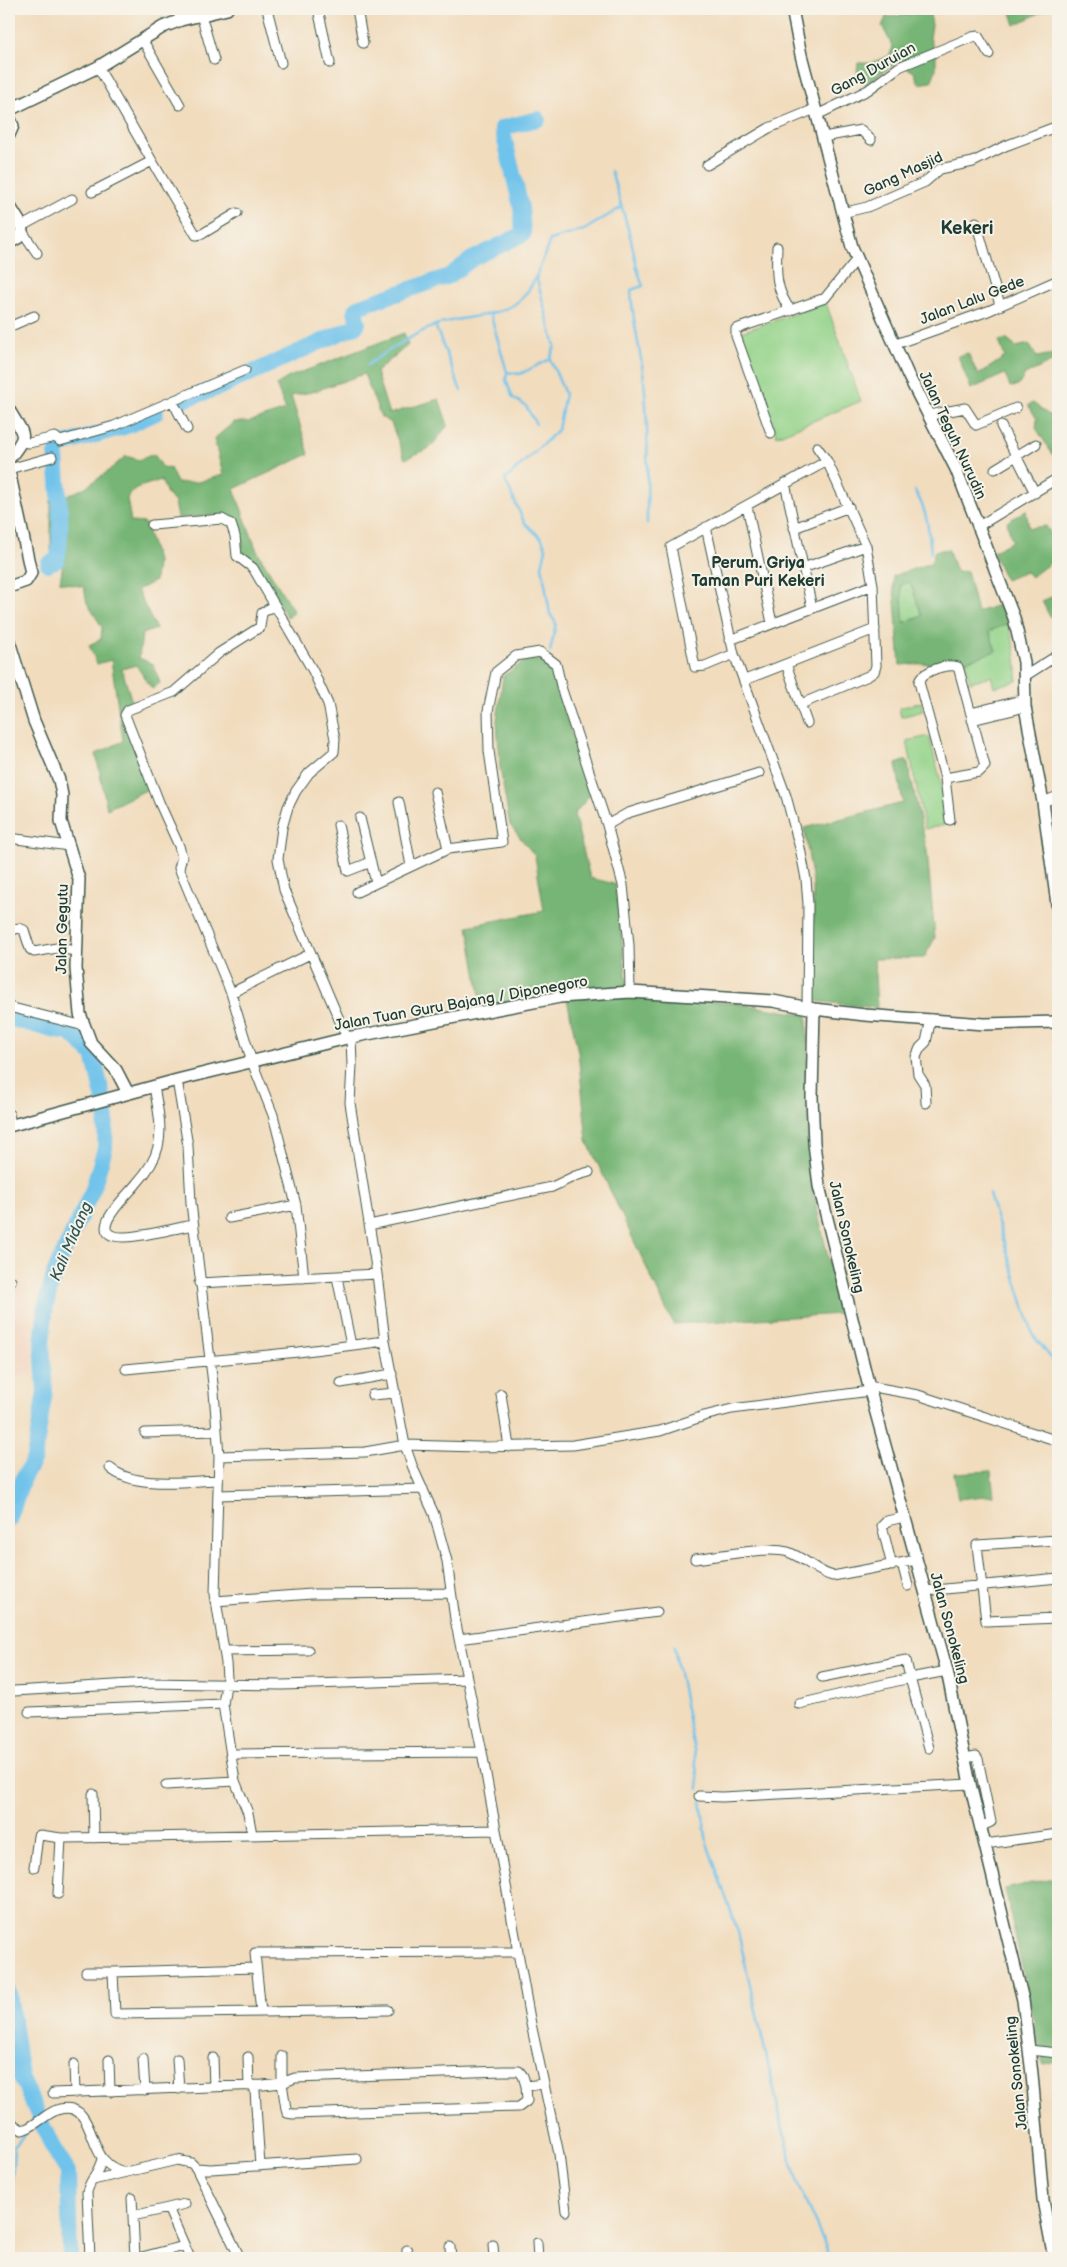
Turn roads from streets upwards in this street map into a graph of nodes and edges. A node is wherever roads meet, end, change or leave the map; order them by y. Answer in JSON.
{"nodes":[{"id":1,"x":227,"y":9,"type":"edge"},
{"id":2,"x":267,"y":9,"type":"edge"},
{"id":3,"x":318,"y":9,"type":"edge"},
{"id":4,"x":357,"y":9,"type":"edge"},
{"id":5,"x":792,"y":9,"type":"edge"},
{"id":6,"x":179,"y":14,"type":"edge"},
{"id":7,"x":201,"y":15,"type":"junction"},
{"id":8,"x":142,"y":40,"type":"junction"},
{"id":9,"x":363,"y":42,"type":"dead end"},
{"id":10,"x":989,"y":54,"type":"dead end"},
{"id":11,"x":214,"y":60,"type":"dead end"},
{"id":12,"x":281,"y":63,"type":"dead end"},
{"id":13,"x":330,"y":63,"type":"dead end"},
{"id":14,"x":98,"y":67,"type":"junction"},
{"id":15,"x":180,"y":105,"type":"dead end"},
{"id":16,"x":9,"y":110,"type":"edge"},
{"id":17,"x":816,"y":112,"type":"junction"},
{"id":18,"x":9,"y":117,"type":"edge"},
{"id":19,"x":1058,"y":126,"type":"edge"},
{"id":20,"x":9,"y":135,"type":"edge"},
{"id":21,"x":824,"y":137,"type":"junction"},
{"id":22,"x":871,"y":140,"type":"dead end"},
{"id":23,"x":152,"y":161,"type":"junction"},
{"id":24,"x":708,"y":165,"type":"dead end"},
{"id":25,"x":92,"y":192,"type":"dead end"},
{"id":26,"x":72,"y":199,"type":"dead end"},
{"id":27,"x":9,"y":205,"type":"edge"},
{"id":28,"x":237,"y":213,"type":"dead end"},
{"id":29,"x":842,"y":213,"type":"junction"},
{"id":30,"x":976,"y":222,"type":"dead end"},
{"id":31,"x":22,"y":228,"type":"junction"},
{"id":32,"x":9,"y":243,"type":"edge"},
{"id":33,"x":777,"y":247,"type":"dead end"},
{"id":34,"x":37,"y":253,"type":"dead end"},
{"id":35,"x":857,"y":259,"type":"junction"},
{"id":36,"x":1058,"y":280,"type":"edge"},
{"id":37,"x":1000,"y":305,"type":"junction"},
{"id":38,"x":791,"y":311,"type":"junction"},
{"id":39,"x":34,"y":316,"type":"dead end"},
{"id":40,"x":9,"y":327,"type":"edge"},
{"id":41,"x":896,"y":344,"type":"junction"},
{"id":42,"x":245,"y":370,"type":"dead end"},
{"id":43,"x":174,"y":404,"type":"junction"},
{"id":44,"x":1016,"y":408,"type":"dead end"},
{"id":45,"x":9,"y":410,"type":"edge"},
{"id":46,"x":929,"y":415,"type":"junction"},
{"id":47,"x":1001,"y":426,"type":"dead end"},
{"id":48,"x":187,"y":429,"type":"dead end"},
{"id":49,"x":771,"y":433,"type":"dead end"},
{"id":50,"x":22,"y":442,"type":"junction"},
{"id":51,"x":1036,"y":444,"type":"dead end"},
{"id":52,"x":817,"y":447,"type":"dead end"},
{"id":53,"x":1017,"y":456,"type":"junction"},
{"id":54,"x":52,"y":457,"type":"dead end"},
{"id":55,"x":9,"y":459,"type":"edge"},
{"id":56,"x":827,"y":461,"type":"junction"},
{"id":57,"x":995,"y":469,"type":"dead end"},
{"id":58,"x":9,"y":470,"type":"edge"},
{"id":59,"x":1058,"y":478,"type":"edge"},
{"id":60,"x":785,"y":483,"type":"junction"},
{"id":61,"x":1035,"y":493,"type":"junction"},
{"id":62,"x":747,"y":506,"type":"junction"},
{"id":63,"x":849,"y":507,"type":"junction"},
{"id":64,"x":152,"y":525,"type":"dead end"},
{"id":65,"x":706,"y":527,"type":"junction"},
{"id":66,"x":977,"y":527,"type":"junction"},
{"id":67,"x":794,"y":528,"type":"junction"},
{"id":68,"x":866,"y":546,"type":"junction"},
{"id":69,"x":803,"y":568,"type":"junction"},
{"id":70,"x":873,"y":585,"type":"junction"},
{"id":71,"x":9,"y":587,"type":"edge"},
{"id":72,"x":275,"y":605,"type":"junction"},
{"id":73,"x":812,"y":608,"type":"junction"},
{"id":74,"x":772,"y":623,"type":"junction"},
{"id":75,"x":875,"y":628,"type":"junction"},
{"id":76,"x":730,"y":640,"type":"junction"},
{"id":77,"x":9,"y":641,"type":"edge"},
{"id":78,"x":734,"y":654,"type":"junction"},
{"id":79,"x":1058,"y":655,"type":"edge"},
{"id":80,"x":786,"y":664,"type":"junction"},
{"id":81,"x":1025,"y":676,"type":"junction"},
{"id":82,"x":745,"y":680,"type":"junction"},
{"id":83,"x":1025,"y":703,"type":"junction"},
{"id":84,"x":801,"y":704,"type":"junction"},
{"id":85,"x":971,"y":716,"type":"junction"},
{"id":86,"x":807,"y":723,"type":"dead end"},
{"id":87,"x":759,"y":773,"type":"dead end"},
{"id":88,"x":945,"y":778,"type":"junction"},
{"id":89,"x":435,"y":792,"type":"dead end"},
{"id":90,"x":1058,"y":796,"type":"edge"},
{"id":91,"x":399,"y":802,"type":"dead end"},
{"id":92,"x":1043,"y":802,"type":"junction"},
{"id":93,"x":360,"y":818,"type":"dead end"},
{"id":94,"x":950,"y":820,"type":"dead end"},
{"id":95,"x":607,"y":824,"type":"junction"},
{"id":96,"x":338,"y":825,"type":"dead end"},
{"id":97,"x":9,"y":838,"type":"edge"},
{"id":98,"x":69,"y":846,"type":"junction"},
{"id":99,"x":448,"y":849,"type":"junction"},
{"id":100,"x":371,"y":862,"type":"junction"},
{"id":101,"x":411,"y":866,"type":"junction"},
{"id":102,"x":376,"y":883,"type":"junction"},
{"id":103,"x":357,"y":892,"type":"dead end"},
{"id":104,"x":1058,"y":911,"type":"edge"},
{"id":105,"x":9,"y":931,"type":"edge"},
{"id":106,"x":76,"y":951,"type":"junction"},
{"id":107,"x":310,"y":954,"type":"junction"},
{"id":108,"x":630,"y":992,"type":"junction"},
{"id":109,"x":231,"y":993,"type":"junction"},
{"id":110,"x":9,"y":1007,"type":"edge"},
{"id":111,"x":811,"y":1008,"type":"junction"},
{"id":112,"x":930,"y":1019,"type":"junction"},
{"id":113,"x":1058,"y":1022,"type":"edge"},
{"id":114,"x":84,"y":1026,"type":"junction"},
{"id":115,"x":349,"y":1037,"type":"junction"},
{"id":116,"x":252,"y":1062,"type":"junction"},
{"id":117,"x":177,"y":1080,"type":"junction"},
{"id":118,"x":154,"y":1086,"type":"junction"},
{"id":119,"x":128,"y":1093,"type":"junction"},
{"id":120,"x":926,"y":1103,"type":"dead end"},
{"id":121,"x":10,"y":1122,"type":"edge"},
{"id":122,"x":589,"y":1172,"type":"dead end"},
{"id":123,"x":296,"y":1205,"type":"junction"},
{"id":124,"x":229,"y":1218,"type":"dead end"},
{"id":125,"x":193,"y":1225,"type":"junction"},
{"id":126,"x":368,"y":1225,"type":"junction"},
{"id":127,"x":377,"y":1274,"type":"junction"},
{"id":128,"x":337,"y":1276,"type":"junction"},
{"id":129,"x":304,"y":1278,"type":"junction"},
{"id":130,"x":199,"y":1283,"type":"junction"},
{"id":131,"x":386,"y":1341,"type":"junction"},
{"id":132,"x":351,"y":1345,"type":"junction"},
{"id":133,"x":209,"y":1360,"type":"junction"},
{"id":134,"x":126,"y":1369,"type":"dead end"},
{"id":135,"x":392,"y":1374,"type":"junction"},
{"id":136,"x":341,"y":1383,"type":"dead end"},
{"id":137,"x":869,"y":1389,"type":"junction"},
{"id":138,"x":396,"y":1393,"type":"junction"},
{"id":139,"x":501,"y":1394,"type":"dead end"},
{"id":140,"x":372,"y":1395,"type":"dead end"},
{"id":141,"x":217,"y":1431,"type":"junction"},
{"id":142,"x":145,"y":1433,"type":"dead end"},
{"id":143,"x":1058,"y":1441,"type":"edge"},
{"id":144,"x":405,"y":1445,"type":"junction"},
{"id":145,"x":509,"y":1447,"type":"junction"},
{"id":146,"x":219,"y":1456,"type":"junction"},
{"id":147,"x":110,"y":1468,"type":"dead end"},
{"id":148,"x":218,"y":1480,"type":"junction"},
{"id":149,"x":423,"y":1489,"type":"junction"},
{"id":150,"x":218,"y":1494,"type":"junction"},
{"id":151,"x":904,"y":1517,"type":"junction"},
{"id":152,"x":1058,"y":1540,"type":"edge"},
{"id":153,"x":695,"y":1559,"type":"dead end"},
{"id":154,"x":916,"y":1560,"type":"junction"},
{"id":155,"x":902,"y":1563,"type":"junction"},
{"id":156,"x":892,"y":1566,"type":"junction"},
{"id":157,"x":1058,"y":1578,"type":"edge"},
{"id":158,"x":981,"y":1585,"type":"junction"},
{"id":159,"x":908,"y":1586,"type":"dead end"},
{"id":160,"x":925,"y":1590,"type":"junction"},
{"id":161,"x":450,"y":1593,"type":"junction"},
{"id":162,"x":215,"y":1601,"type":"junction"},
{"id":163,"x":657,"y":1612,"type":"dead end"},
{"id":164,"x":1058,"y":1618,"type":"edge"},
{"id":165,"x":459,"y":1639,"type":"junction"},
{"id":166,"x":308,"y":1650,"type":"dead end"},
{"id":167,"x":224,"y":1651,"type":"junction"},
{"id":168,"x":947,"y":1671,"type":"junction"},
{"id":169,"x":822,"y":1677,"type":"dead end"},
{"id":170,"x":910,"y":1678,"type":"junction"},
{"id":171,"x":467,"y":1679,"type":"junction"},
{"id":172,"x":225,"y":1685,"type":"junction"},
{"id":173,"x":14,"y":1691,"type":"dead end"},
{"id":174,"x":223,"y":1704,"type":"junction"},
{"id":175,"x":799,"y":1704,"type":"dead end"},
{"id":176,"x":29,"y":1712,"type":"dead end"},
{"id":177,"x":928,"y":1748,"type":"dead end"},
{"id":178,"x":482,"y":1752,"type":"junction"},
{"id":179,"x":231,"y":1754,"type":"junction"},
{"id":180,"x":965,"y":1758,"type":"junction"},
{"id":181,"x":235,"y":1781,"type":"junction"},
{"id":182,"x":970,"y":1784,"type":"junction"},
{"id":183,"x":166,"y":1785,"type":"dead end"},
{"id":184,"x":93,"y":1794,"type":"dead end"},
{"id":185,"x":699,"y":1796,"type":"dead end"},
{"id":186,"x":980,"y":1827,"type":"junction"},
{"id":187,"x":494,"y":1830,"type":"junction"},
{"id":188,"x":252,"y":1834,"type":"junction"},
{"id":189,"x":1058,"y":1834,"type":"edge"},
{"id":190,"x":62,"y":1838,"type":"junction"},
{"id":191,"x":94,"y":1838,"type":"junction"},
{"id":192,"x":985,"y":1844,"type":"junction"},
{"id":193,"x":34,"y":1866,"type":"dead end"},
{"id":194,"x":58,"y":1894,"type":"dead end"},
{"id":195,"x":518,"y":1952,"type":"junction"},
{"id":196,"x":256,"y":1968,"type":"junction"},
{"id":197,"x":86,"y":1972,"type":"dead end"},
{"id":198,"x":113,"y":1972,"type":"junction"},
{"id":199,"x":388,"y":2010,"type":"dead end"},
{"id":200,"x":261,"y":2012,"type":"junction"},
{"id":201,"x":1029,"y":2050,"type":"junction"},
{"id":202,"x":1058,"y":2053,"type":"edge"},
{"id":203,"x":282,"y":2056,"type":"dead end"},
{"id":204,"x":212,"y":2058,"type":"dead end"},
{"id":205,"x":248,"y":2058,"type":"dead end"},
{"id":206,"x":143,"y":2059,"type":"dead end"},
{"id":207,"x":177,"y":2059,"type":"dead end"},
{"id":208,"x":108,"y":2060,"type":"dead end"},
{"id":209,"x":74,"y":2064,"type":"dead end"},
{"id":210,"x":282,"y":2083,"type":"junction"},
{"id":211,"x":544,"y":2084,"type":"junction"},
{"id":212,"x":526,"y":2086,"type":"junction"},
{"id":213,"x":214,"y":2087,"type":"junction"},
{"id":214,"x":252,"y":2088,"type":"junction"},
{"id":215,"x":179,"y":2089,"type":"junction"},
{"id":216,"x":145,"y":2090,"type":"junction"},
{"id":217,"x":110,"y":2092,"type":"junction"},
{"id":218,"x":75,"y":2093,"type":"junction"},
{"id":219,"x":53,"y":2094,"type":"dead end"},
{"id":220,"x":9,"y":2118,"type":"edge"},
{"id":221,"x":102,"y":2159,"type":"junction"},
{"id":222,"x":357,"y":2159,"type":"dead end"},
{"id":223,"x":260,"y":2166,"type":"junction"},
{"id":224,"x":196,"y":2168,"type":"junction"},
{"id":225,"x":124,"y":2172,"type":"junction"},
{"id":226,"x":93,"y":2180,"type":"junction"},
{"id":227,"x":132,"y":2198,"type":"dead end"},
{"id":228,"x":185,"y":2204,"type":"dead end"},
{"id":229,"x":168,"y":2208,"type":"junction"},
{"id":230,"x":566,"y":2211,"type":"dead end"},
{"id":231,"x":133,"y":2216,"type":"junction"},
{"id":232,"x":537,"y":2243,"type":"dead end"},
{"id":233,"x":493,"y":2245,"type":"dead end"},
{"id":234,"x":184,"y":2246,"type":"junction"},
{"id":235,"x":450,"y":2247,"type":"dead end"},
{"id":236,"x":90,"y":2258,"type":"edge"},
{"id":237,"x":136,"y":2258,"type":"edge"},
{"id":238,"x":190,"y":2258,"type":"edge"},
{"id":239,"x":240,"y":2258,"type":"edge"},
{"id":240,"x":451,"y":2258,"type":"edge"},
{"id":241,"x":494,"y":2258,"type":"edge"},
{"id":242,"x":538,"y":2258,"type":"edge"},
{"id":243,"x":1054,"y":2258,"type":"edge"}],
"edges":[{"from":1,"to":7,"type":"street"},
{"from":2,"to":12,"type":"street"},
{"from":3,"to":13,"type":"street"},
{"from":4,"to":9,"type":"street"},
{"from":5,"to":17,"type":"street","name":"Jalan Teguh Nurudin"},
{"from":6,"to":7,"type":"street"},
{"from":6,"to":8,"type":"street"},
{"from":7,"to":11,"type":"street"},
{"from":8,"to":14,"type":"street"},
{"from":8,"to":15,"type":"street"},
{"from":10,"to":17,"type":"street","name":"Gang Duruian"},
{"from":14,"to":16,"type":"street"},
{"from":14,"to":23,"type":"street"},
{"from":17,"to":21,"type":"street","name":"Jalan Teguh Nurudin"},
{"from":17,"to":24,"type":"street"},
{"from":18,"to":20,"type":"street"},
{"from":19,"to":29,"type":"street","name":"Gang Masjid"},
{"from":21,"to":22,"type":"street"},
{"from":21,"to":29,"type":"street","name":"Jalan Teguh Nurudin"},
{"from":23,"to":25,"type":"street"},
{"from":23,"to":28,"type":"street"},
{"from":26,"to":31,"type":"street"},
{"from":27,"to":31,"type":"street"},
{"from":29,"to":35,"type":"street","name":"Jalan Teguh Nurudin"},
{"from":30,"to":37,"type":"street"},
{"from":31,"to":32,"type":"street"},
{"from":31,"to":34,"type":"street"},
{"from":33,"to":38,"type":"street"},
{"from":35,"to":38,"type":"street"},
{"from":35,"to":41,"type":"street","name":"Jalan Teguh Nurudin"},
{"from":36,"to":37,"type":"street","name":"Jalan Lalu Gede"},
{"from":37,"to":41,"type":"street","name":"Jalan Lalu Gede"},
{"from":38,"to":49,"type":"street"},
{"from":39,"to":40,"type":"street"},
{"from":41,"to":46,"type":"street","name":"Jalan Teguh Nurudin"},
{"from":42,"to":43,"type":"street"},
{"from":43,"to":48,"type":"street"},
{"from":43,"to":50,"type":"street"},
{"from":44,"to":46,"type":"street"},
{"from":45,"to":50,"type":"street"},
{"from":46,"to":66,"type":"street","name":"Jalan Teguh Nurudin"},
{"from":47,"to":53,"type":"street"},
{"from":50,"to":55,"type":"street"},
{"from":51,"to":53,"type":"street"},
{"from":52,"to":56,"type":"street"},
{"from":53,"to":57,"type":"street"},
{"from":53,"to":61,"type":"street"},
{"from":54,"to":58,"type":"street"},
{"from":56,"to":60,"type":"street"},
{"from":56,"to":63,"type":"street"},
{"from":58,"to":71,"type":"street"},
{"from":59,"to":61,"type":"street"},
{"from":60,"to":62,"type":"street"},
{"from":60,"to":67,"type":"street"},
{"from":61,"to":66,"type":"street"},
{"from":62,"to":65,"type":"street"},
{"from":62,"to":74,"type":"street"},
{"from":63,"to":67,"type":"street"},
{"from":63,"to":68,"type":"street"},
{"from":64,"to":72,"type":"street"},
{"from":65,"to":76,"type":"street"},
{"from":65,"to":78,"type":"street"},
{"from":66,"to":81,"type":"street","name":"Jalan Teguh Nurudin"},
{"from":67,"to":69,"type":"street"},
{"from":68,"to":69,"type":"street"},
{"from":68,"to":70,"type":"street"},
{"from":69,"to":73,"type":"street"},
{"from":70,"to":73,"type":"street"},
{"from":70,"to":75,"type":"street"},
{"from":72,"to":107,"type":"street"},
{"from":72,"to":109,"type":"street"},
{"from":73,"to":74,"type":"street"},
{"from":74,"to":76,"type":"street"},
{"from":75,"to":80,"type":"street"},
{"from":75,"to":84,"type":"street"},
{"from":76,"to":78,"type":"street"},
{"from":77,"to":98,"type":"street","name":"Jalan Gegutu"},
{"from":78,"to":82,"type":"street"},
{"from":79,"to":81,"type":"street"},
{"from":80,"to":82,"type":"street"},
{"from":80,"to":84,"type":"street"},
{"from":81,"to":83,"type":"street","name":"Jalan Teguh Nurudin"},
{"from":82,"to":111,"type":"street"},
{"from":83,"to":85,"type":"street"},
{"from":83,"to":92,"type":"street","name":"Jalan Teguh Nurudin"},
{"from":84,"to":86,"type":"street"},
{"from":85,"to":88,"type":"street"},
{"from":85,"to":88,"type":"street"},
{"from":87,"to":95,"type":"street"},
{"from":88,"to":94,"type":"street"},
{"from":89,"to":99,"type":"street"},
{"from":90,"to":92,"type":"street"},
{"from":91,"to":101,"type":"street"},
{"from":92,"to":104,"type":"street","name":"Jalan Teguh Nurudin"},
{"from":93,"to":100,"type":"street"},
{"from":95,"to":99,"type":"street"},
{"from":95,"to":108,"type":"street"},
{"from":96,"to":100,"type":"street"},
{"from":97,"to":98,"type":"street"},
{"from":98,"to":106,"type":"street","name":"Jalan Gegutu"},
{"from":99,"to":101,"type":"street"},
{"from":100,"to":102,"type":"street"},
{"from":101,"to":102,"type":"street"},
{"from":102,"to":103,"type":"street"},
{"from":105,"to":106,"type":"street"},
{"from":106,"to":114,"type":"street","name":"Jalan Gegutu"},
{"from":107,"to":109,"type":"street"},
{"from":107,"to":115,"type":"street"},
{"from":108,"to":111,"type":"street","name":"Jalan Tuan Guru Bajang / Diponegoro"},
{"from":108,"to":115,"type":"street","name":"Jalan Tuan Guru Bajang / Diponegoro"},
{"from":109,"to":116,"type":"street"},
{"from":110,"to":114,"type":"street"},
{"from":111,"to":112,"type":"street","name":"Jalan Tuan Guru Bajang / Diponegoro"},
{"from":111,"to":137,"type":"street","name":"Jalan Sonokeling"},
{"from":112,"to":113,"type":"street","name":"Jalan Tuan Guru Bajang / Diponegoro"},
{"from":112,"to":120,"type":"street"},
{"from":114,"to":119,"type":"street","name":"Jalan Gegutu"},
{"from":115,"to":116,"type":"street","name":"Jalan Tuan Guru Bajang / Diponegoro"},
{"from":115,"to":126,"type":"street"},
{"from":116,"to":117,"type":"street","name":"Jalan Tuan Guru Bajang / Diponegoro"},
{"from":116,"to":123,"type":"street"},
{"from":117,"to":118,"type":"street","name":"Jalan Tuan Guru Bajang / Diponegoro"},
{"from":117,"to":125,"type":"street"},
{"from":118,"to":119,"type":"street","name":"Jalan Tuan Guru Bajang / Diponegoro"},
{"from":118,"to":125,"type":"street"},
{"from":119,"to":121,"type":"street","name":"Jalan Tuan Guru Bajang / Diponegoro"},
{"from":122,"to":126,"type":"street"},
{"from":123,"to":124,"type":"street"},
{"from":123,"to":129,"type":"street"},
{"from":125,"to":130,"type":"street"},
{"from":126,"to":127,"type":"street"},
{"from":127,"to":128,"type":"street"},
{"from":127,"to":131,"type":"street"},
{"from":128,"to":129,"type":"street"},
{"from":128,"to":132,"type":"street"},
{"from":129,"to":130,"type":"street"},
{"from":130,"to":133,"type":"street"},
{"from":131,"to":132,"type":"street"},
{"from":131,"to":135,"type":"street"},
{"from":132,"to":133,"type":"street"},
{"from":133,"to":134,"type":"street"},
{"from":133,"to":141,"type":"street"},
{"from":135,"to":136,"type":"street"},
{"from":135,"to":138,"type":"street"},
{"from":137,"to":143,"type":"street"},
{"from":137,"to":145,"type":"street"},
{"from":137,"to":151,"type":"street","name":"Jalan Sonokeling"},
{"from":138,"to":140,"type":"street"},
{"from":138,"to":144,"type":"street"},
{"from":139,"to":145,"type":"street"},
{"from":141,"to":142,"type":"street"},
{"from":141,"to":146,"type":"street"},
{"from":144,"to":145,"type":"street"},
{"from":144,"to":146,"type":"street"},
{"from":144,"to":149,"type":"street"},
{"from":146,"to":148,"type":"street"},
{"from":147,"to":148,"type":"street"},
{"from":148,"to":150,"type":"street"},
{"from":149,"to":150,"type":"street"},
{"from":149,"to":161,"type":"street"},
{"from":150,"to":162,"type":"street"},
{"from":151,"to":154,"type":"street","name":"Jalan Sonokeling"},
{"from":151,"to":156,"type":"street"},
{"from":152,"to":158,"type":"street"},
{"from":153,"to":156,"type":"street"},
{"from":154,"to":155,"type":"street"},
{"from":154,"to":160,"type":"street","name":"Jalan Sonokeling"},
{"from":155,"to":156,"type":"street"},
{"from":155,"to":159,"type":"street"},
{"from":157,"to":158,"type":"street"},
{"from":158,"to":160,"type":"street"},
{"from":158,"to":164,"type":"street"},
{"from":160,"to":168,"type":"street","name":"Jalan Sonokeling"},
{"from":161,"to":162,"type":"street"},
{"from":161,"to":165,"type":"street"},
{"from":162,"to":167,"type":"street"},
{"from":163,"to":165,"type":"street"},
{"from":165,"to":171,"type":"street"},
{"from":166,"to":167,"type":"street"},
{"from":167,"to":172,"type":"street"},
{"from":168,"to":170,"type":"street"},
{"from":168,"to":180,"type":"street","name":"Jalan Sonokeling"},
{"from":169,"to":170,"type":"street"},
{"from":170,"to":175,"type":"street"},
{"from":170,"to":177,"type":"street"},
{"from":171,"to":172,"type":"street"},
{"from":171,"to":178,"type":"street"},
{"from":172,"to":173,"type":"street"},
{"from":172,"to":174,"type":"street"},
{"from":174,"to":176,"type":"street"},
{"from":174,"to":179,"type":"street"},
{"from":178,"to":179,"type":"street"},
{"from":178,"to":187,"type":"street"},
{"from":179,"to":181,"type":"street"},
{"from":180,"to":182,"type":"street","name":"Jalan Sonokeling"},
{"from":180,"to":186,"type":"street"},
{"from":181,"to":183,"type":"street"},
{"from":181,"to":188,"type":"street"},
{"from":182,"to":185,"type":"street"},
{"from":182,"to":186,"type":"street","name":"Jalan Sonokeling"},
{"from":184,"to":191,"type":"street"},
{"from":186,"to":192,"type":"street","name":"Jalan Sonokeling"},
{"from":187,"to":188,"type":"street"},
{"from":187,"to":195,"type":"street"},
{"from":188,"to":191,"type":"street"},
{"from":189,"to":192,"type":"street"},
{"from":190,"to":191,"type":"street"},
{"from":190,"to":193,"type":"street"},
{"from":190,"to":194,"type":"street"},
{"from":192,"to":201,"type":"street","name":"Jalan Sonokeling"},
{"from":195,"to":196,"type":"street"},
{"from":195,"to":211,"type":"street"},
{"from":196,"to":198,"type":"street"},
{"from":196,"to":200,"type":"street"},
{"from":197,"to":198,"type":"street"},
{"from":198,"to":200,"type":"street"},
{"from":199,"to":200,"type":"street"},
{"from":201,"to":202,"type":"street"},
{"from":201,"to":243,"type":"street","name":"Jalan Sonokeling"},
{"from":203,"to":210,"type":"street"},
{"from":204,"to":213,"type":"street"},
{"from":205,"to":214,"type":"street"},
{"from":206,"to":216,"type":"street"},
{"from":207,"to":215,"type":"street"},
{"from":208,"to":217,"type":"street"},
{"from":209,"to":218,"type":"street"},
{"from":210,"to":212,"type":"street"},
{"from":210,"to":212,"type":"street"},
{"from":210,"to":214,"type":"street"},
{"from":211,"to":212,"type":"street"},
{"from":211,"to":230,"type":"street"},
{"from":213,"to":214,"type":"street"},
{"from":213,"to":215,"type":"street"},
{"from":214,"to":223,"type":"street"},
{"from":215,"to":216,"type":"street"},
{"from":216,"to":217,"type":"street"},
{"from":217,"to":218,"type":"street"},
{"from":218,"to":219,"type":"street"},
{"from":220,"to":221,"type":"street"},
{"from":221,"to":225,"type":"street"},
{"from":221,"to":226,"type":"street"},
{"from":222,"to":223,"type":"street"},
{"from":223,"to":224,"type":"street"},
{"from":224,"to":225,"type":"street"},
{"from":224,"to":239,"type":"street"},
{"from":225,"to":226,"type":"street"},
{"from":226,"to":236,"type":"street"},
{"from":227,"to":231,"type":"street"},
{"from":228,"to":229,"type":"street"},
{"from":229,"to":231,"type":"street"},
{"from":229,"to":234,"type":"street"},
{"from":231,"to":237,"type":"street"},
{"from":232,"to":242,"type":"street"},
{"from":233,"to":241,"type":"street"},
{"from":234,"to":237,"type":"street"},
{"from":234,"to":238,"type":"street"},
{"from":235,"to":240,"type":"street"}]}
